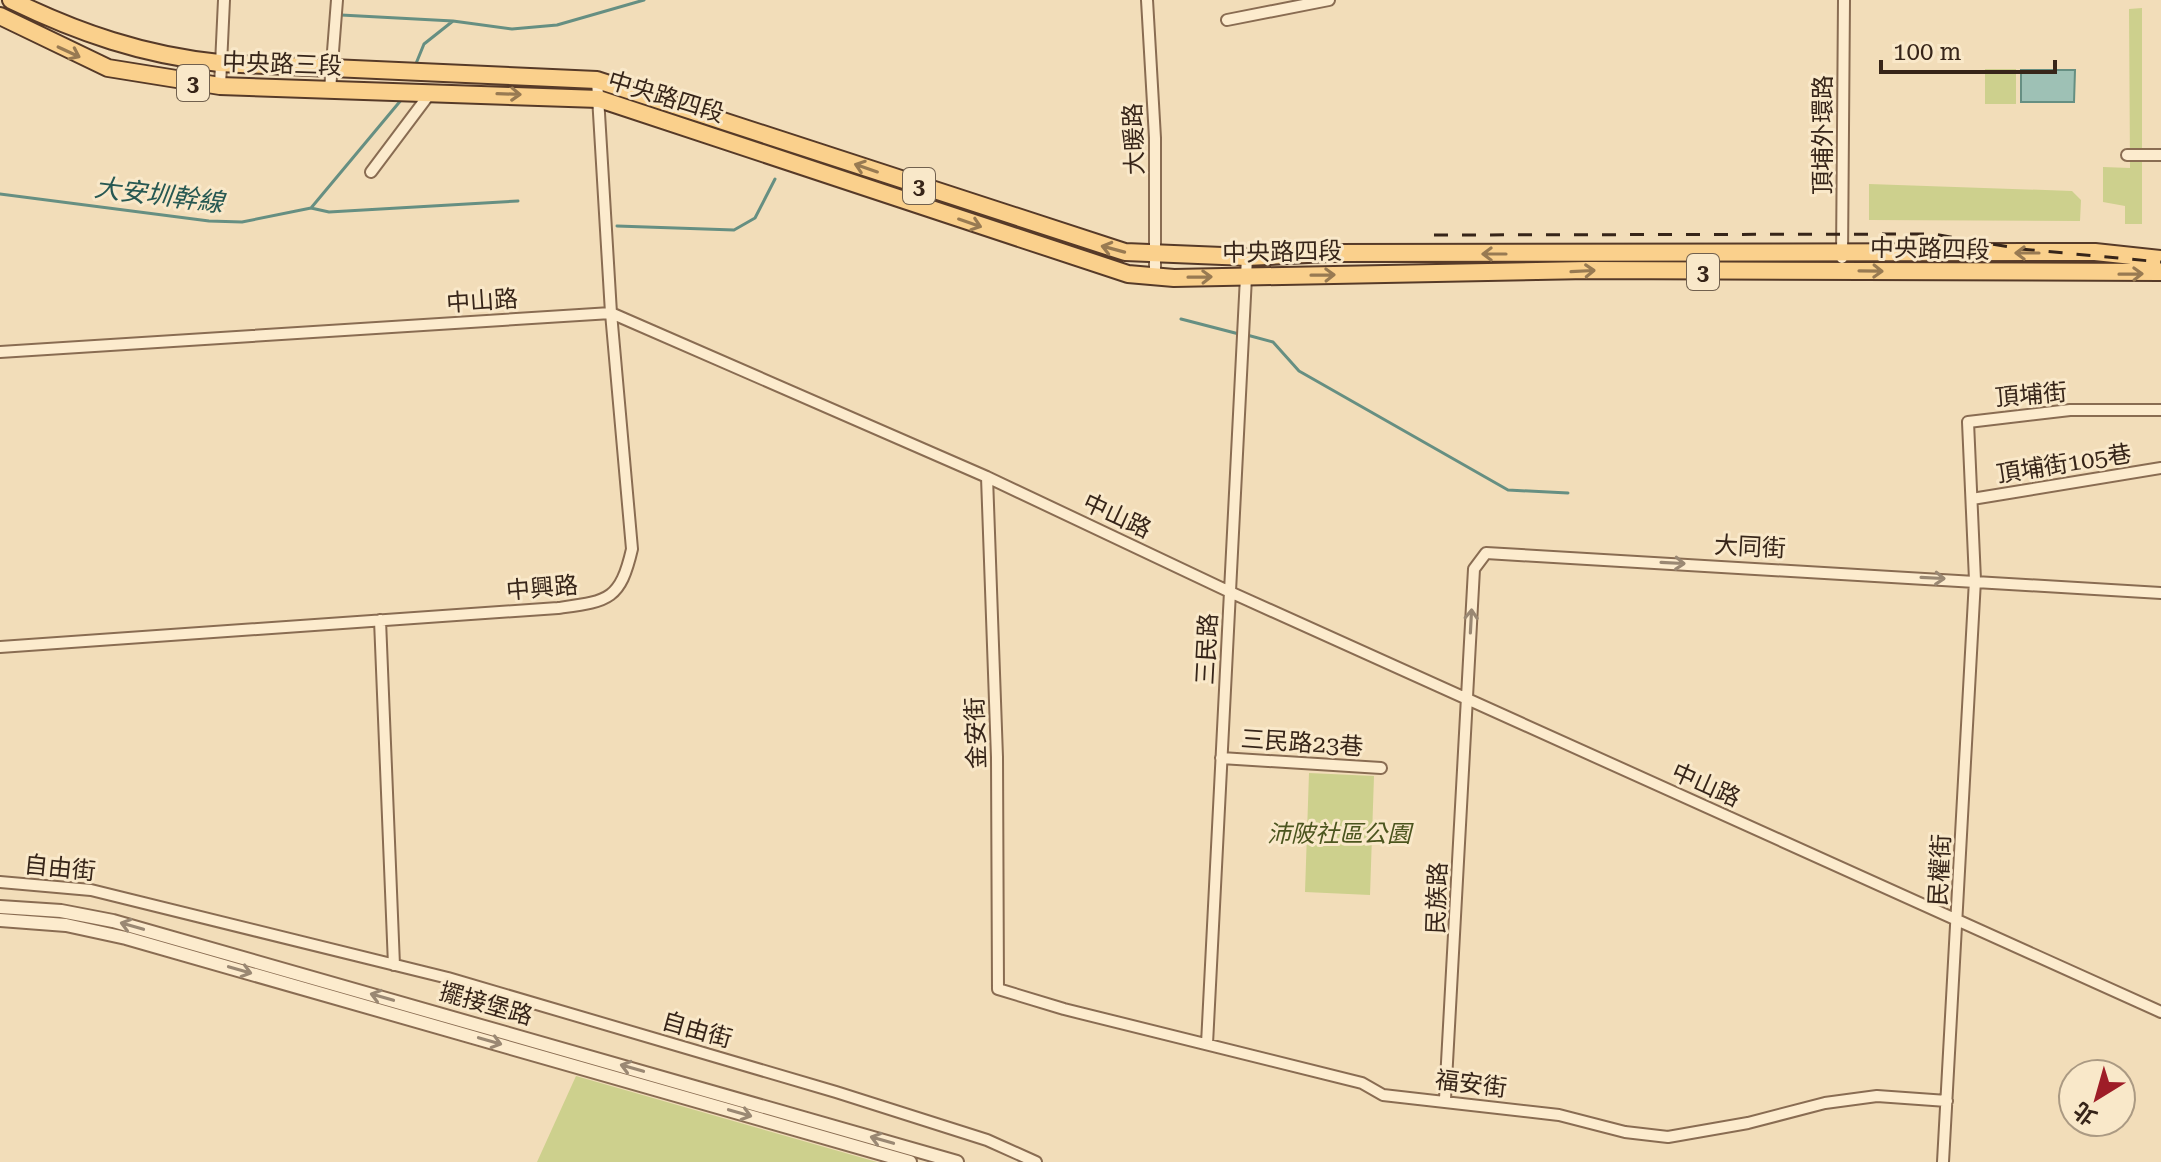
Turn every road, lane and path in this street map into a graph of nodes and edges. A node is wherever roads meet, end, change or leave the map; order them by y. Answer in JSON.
{"nodes":[{"id":1,"x":11,"y":0,"type":"edge"},
{"id":2,"x":224,"y":0,"type":"edge"},
{"id":3,"x":337,"y":0,"type":"edge"},
{"id":4,"x":1147,"y":0,"type":"edge"},
{"id":5,"x":1329,"y":0,"type":"edge"},
{"id":6,"x":1844,"y":0,"type":"edge"},
{"id":7,"x":0,"y":16,"type":"edge"},
{"id":8,"x":1227,"y":20,"type":"dead end"},
{"id":9,"x":219,"y":63,"type":"junction"},
{"id":10,"x":330,"y":68,"type":"junction"},
{"id":11,"x":441,"y":74,"type":"joint"},
{"id":12,"x":597,"y":80,"type":"junction"},
{"id":13,"x":220,"y":86,"type":"junction"},
{"id":14,"x":330,"y":90,"type":"junction"},
{"id":15,"x":431,"y":92,"type":"junction"},
{"id":16,"x":599,"y":99,"type":"junction"},
{"id":17,"x":2127,"y":155,"type":"dead end"},
{"id":18,"x":2161,"y":155,"type":"edge"},
{"id":19,"x":371,"y":172,"type":"dead end"},
{"id":20,"x":1157,"y":255,"type":"junction"},
{"id":21,"x":1247,"y":257,"type":"junction"},
{"id":22,"x":2161,"y":259,"type":"edge"},
{"id":23,"x":1842,"y":263,"type":"junction"},
{"id":24,"x":2161,"y":272,"type":"edge"},
{"id":25,"x":1245,"y":276,"type":"junction"},
{"id":26,"x":1155,"y":277,"type":"junction"},
{"id":27,"x":611,"y":313,"type":"junction"},
{"id":28,"x":0,"y":352,"type":"edge"},
{"id":29,"x":2161,"y":410,"type":"edge"},
{"id":30,"x":2161,"y":468,"type":"edge"},
{"id":31,"x":987,"y":477,"type":"junction"},
{"id":32,"x":1972,"y":499,"type":"junction"},
{"id":33,"x":1975,"y":580,"type":"junction"},
{"id":34,"x":1230,"y":592,"type":"junction"},
{"id":35,"x":2161,"y":593,"type":"edge"},
{"id":36,"x":380,"y":620,"type":"junction"},
{"id":37,"x":0,"y":647,"type":"edge"},
{"id":38,"x":1467,"y":699,"type":"junction"},
{"id":39,"x":1221,"y":758,"type":"junction"},
{"id":40,"x":1381,"y":768,"type":"dead end"},
{"id":41,"x":0,"y":882,"type":"edge"},
{"id":42,"x":0,"y":907,"type":"edge"},
{"id":43,"x":1958,"y":918,"type":"junction"},
{"id":44,"x":0,"y":920,"type":"edge"},
{"id":45,"x":394,"y":965,"type":"junction"},
{"id":46,"x":998,"y":989,"type":"joint"},
{"id":47,"x":2161,"y":1012,"type":"edge"},
{"id":48,"x":1207,"y":1044,"type":"junction"},
{"id":49,"x":1445,"y":1099,"type":"junction"},
{"id":50,"x":1947,"y":1101,"type":"junction"},
{"id":51,"x":910,"y":1162,"type":"edge"},
{"id":52,"x":957,"y":1162,"type":"edge"},
{"id":53,"x":1036,"y":1162,"type":"edge"},
{"id":54,"x":1943,"y":1162,"type":"edge"}],
"edges":[{"from":1,"to":9,"type":"main road","name":"中央路三段","number":"3"},
{"from":2,"to":9,"type":"street"},
{"from":3,"to":10,"type":"street"},
{"from":4,"to":20,"type":"street","name":"大暖路"},
{"from":5,"to":8,"type":"street"},
{"from":6,"to":23,"type":"street","name":"頂埔外環路"},
{"from":7,"to":13,"type":"main road","name":"中央路三段","number":"3","one_way":true},
{"from":9,"to":10,"type":"main road","name":"中央路三段","number":"3"},
{"from":9,"to":13,"type":"street"},
{"from":10,"to":11,"type":"main road","name":"中央路三段","number":"3"},
{"from":10,"to":14,"type":"street"},
{"from":11,"to":12,"type":"main road","name":"中央路四段","number":"3"},
{"from":12,"to":16,"type":"street","name":"中興路"},
{"from":20,"to":12,"type":"main road","name":"中央路四段","number":"3","one_way":true},
{"from":13,"to":14,"type":"main road","name":"中央路三段","number":"3"},
{"from":14,"to":15,"type":"main road","name":"中央路三段","number":"3"},
{"from":15,"to":16,"type":"main road","name":"中央路四段","number":"3","one_way":true},
{"from":15,"to":19,"type":"street"},
{"from":16,"to":26,"type":"main road","name":"中央路四段","number":"3","one_way":true},
{"from":16,"to":27,"type":"street","name":"中興路"},
{"from":17,"to":18,"type":"street"},
{"from":20,"to":21,"type":"main road","name":"中央路四段","number":"3"},
{"from":20,"to":26,"type":"street","name":"大暖路"},
{"from":23,"to":21,"type":"main road","name":"中央路四段","number":"3","one_way":true},
{"from":21,"to":25,"type":"street","name":"三民路"},
{"from":22,"to":23,"type":"main road","name":"中央路四段","number":"3","one_way":true},
{"from":23,"to":24,"type":"main road","name":"中央路四段","number":"3","one_way":true},
{"from":25,"to":23,"type":"main road","name":"中央路四段","number":"3","one_way":true},
{"from":26,"to":25,"type":"main road","name":"中央路四段","number":"3","one_way":true},
{"from":25,"to":34,"type":"street","name":"三民路"},
{"from":27,"to":28,"type":"street","name":"中山路"},
{"from":27,"to":31,"type":"street","name":"中山路"},
{"from":27,"to":36,"type":"street","name":"中興路"},
{"from":29,"to":32,"type":"street","name":"頂埔街"},
{"from":30,"to":32,"type":"street","name":"頂埔街105巷"},
{"from":31,"to":34,"type":"street","name":"中山路"},
{"from":31,"to":46,"type":"street","name":"金安街"},
{"from":32,"to":33,"type":"street","name":"頂埔街"},
{"from":33,"to":35,"type":"street","name":"大同街"},
{"from":38,"to":33,"type":"street","name":"大同街","one_way":true},
{"from":33,"to":43,"type":"street","name":"民權街"},
{"from":34,"to":38,"type":"street","name":"中山路"},
{"from":34,"to":39,"type":"street","name":"三民路"},
{"from":36,"to":37,"type":"street","name":"中興路"},
{"from":36,"to":45,"type":"street"},
{"from":38,"to":43,"type":"street","name":"中山路"},
{"from":38,"to":49,"type":"street","name":"民族路"},
{"from":39,"to":40,"type":"street","name":"三民路23巷"},
{"from":39,"to":48,"type":"street","name":"三民路"},
{"from":41,"to":45,"type":"street","name":"自由街"},
{"from":52,"to":42,"type":"street","name":"擺接堡路","one_way":true},
{"from":43,"to":47,"type":"street","name":"中山路"},
{"from":43,"to":50,"type":"street","name":"民權街"},
{"from":44,"to":51,"type":"street","name":"擺接堡路","one_way":true},
{"from":45,"to":53,"type":"street","name":"自由街"},
{"from":46,"to":48,"type":"street","name":"福安街"},
{"from":48,"to":49,"type":"street","name":"福安街"},
{"from":49,"to":50,"type":"street","name":"福安街"},
{"from":50,"to":54,"type":"street","name":"民權街"}]}
